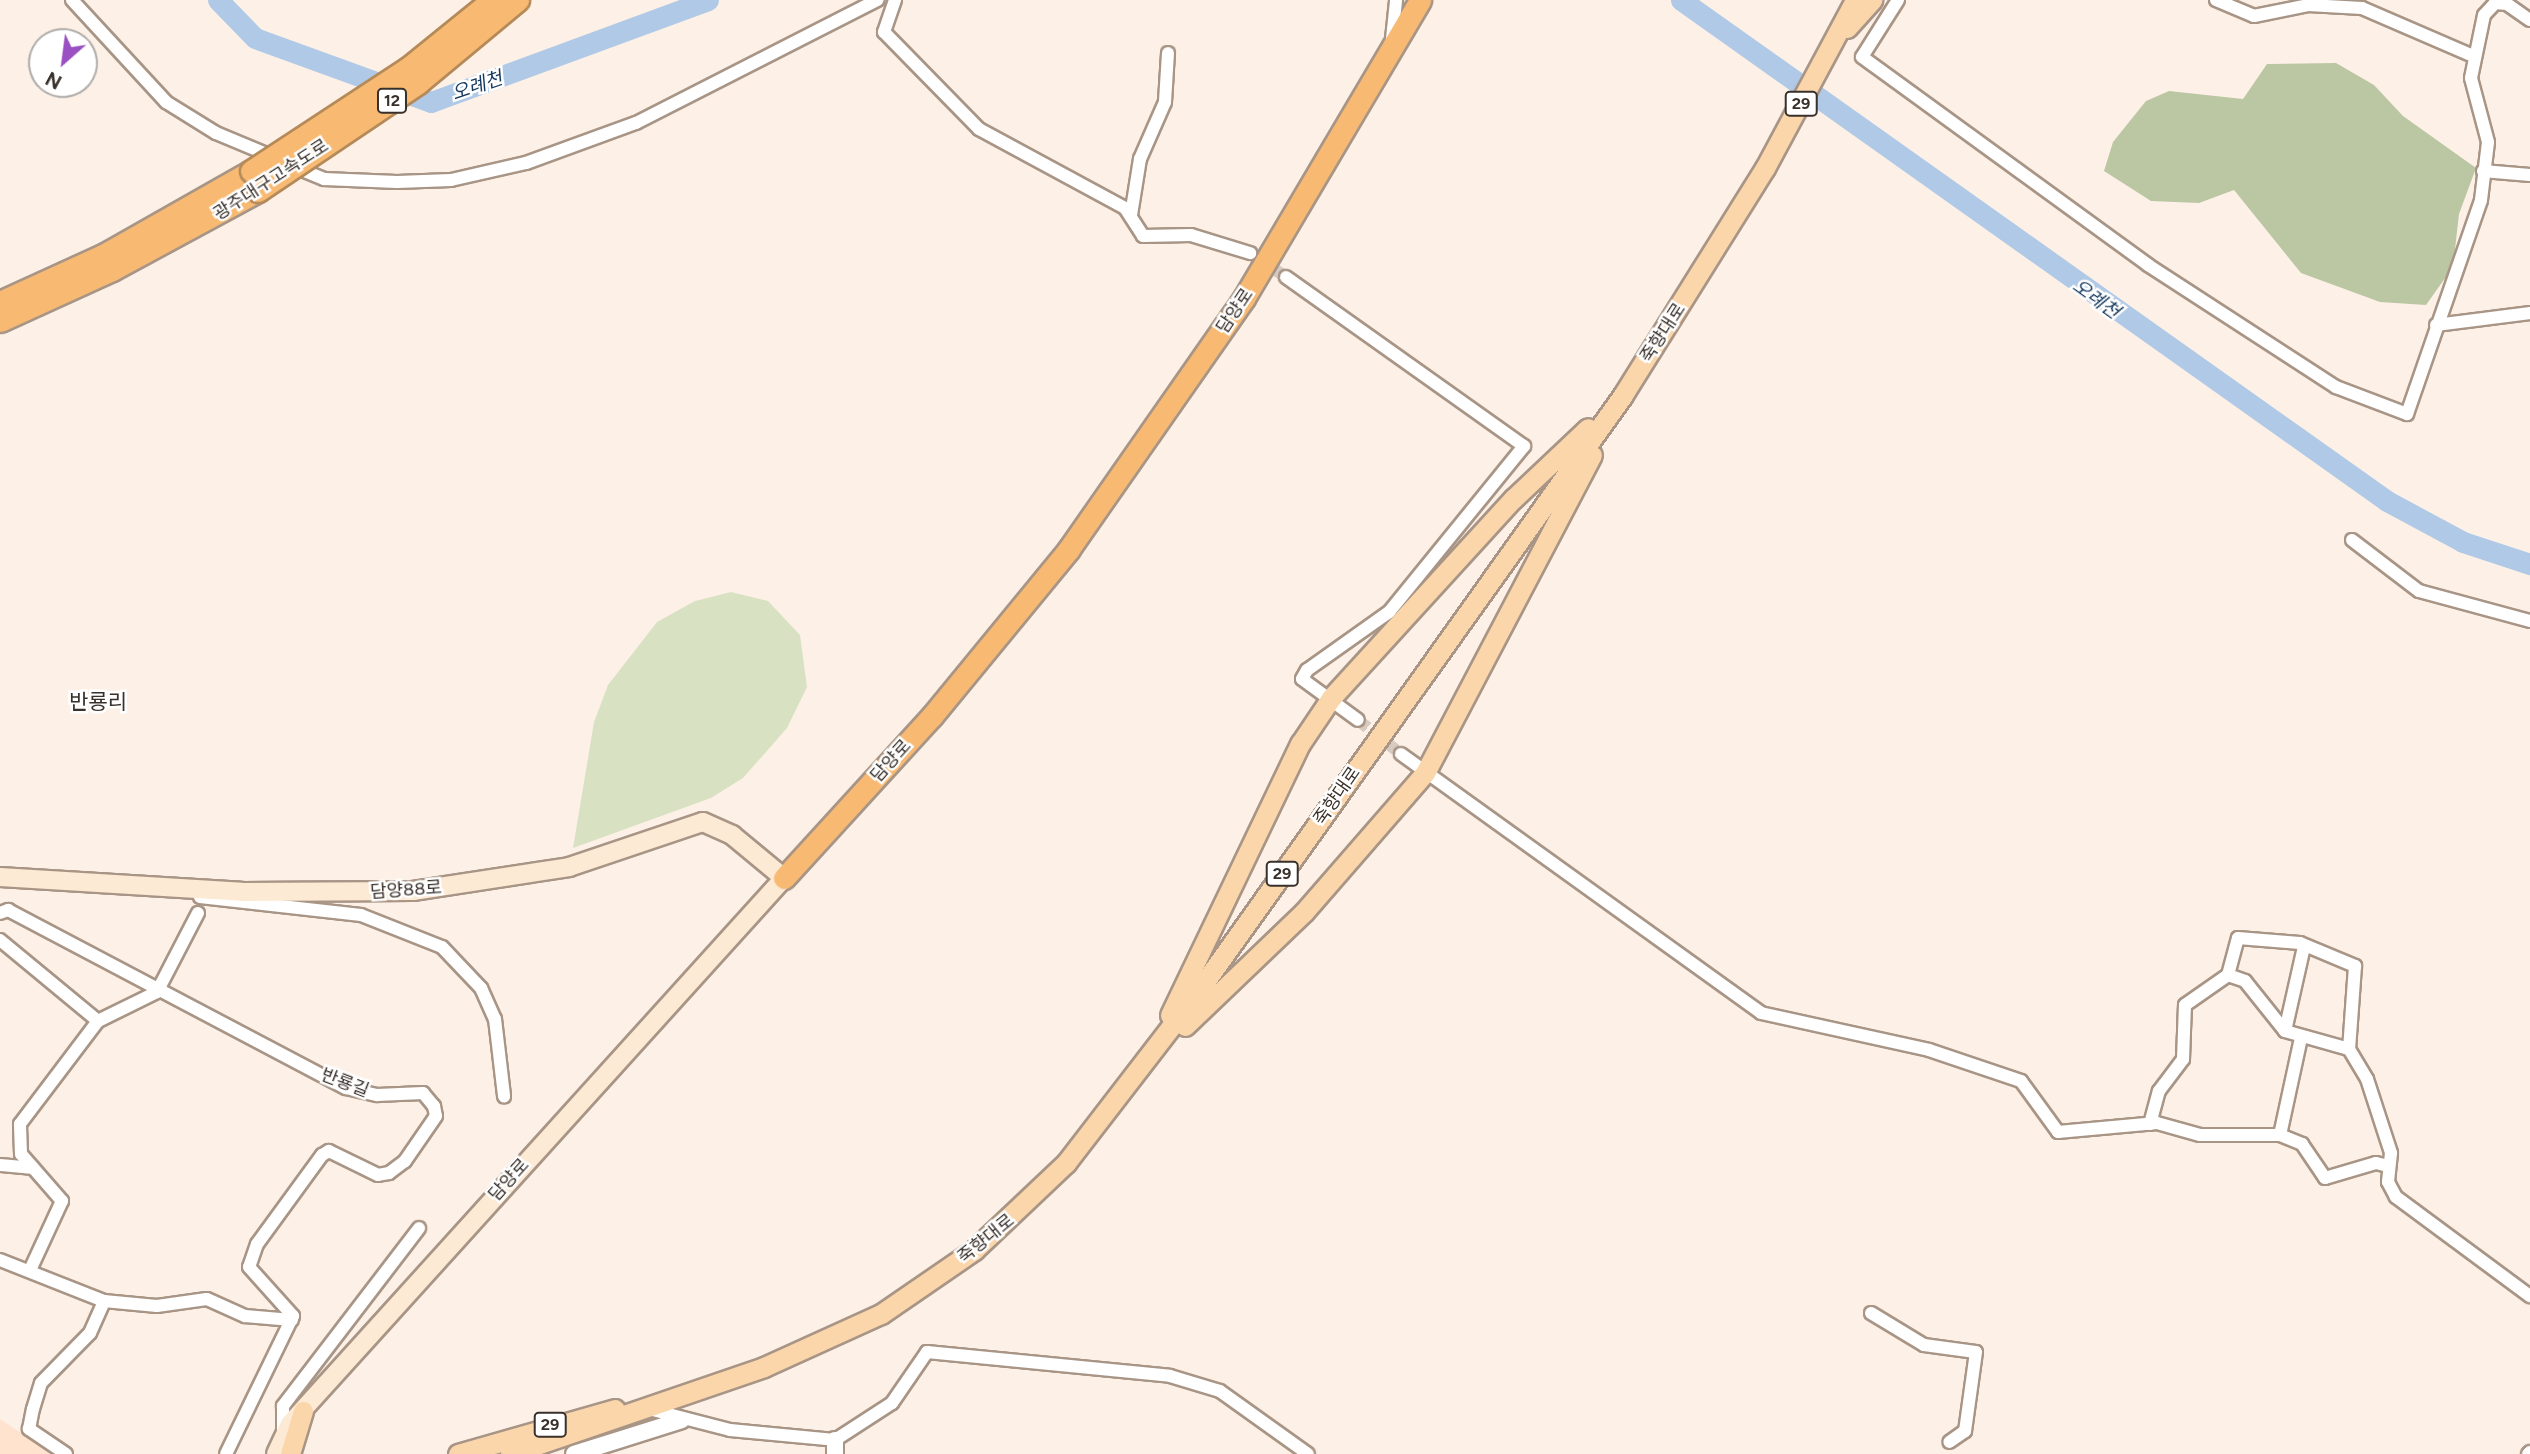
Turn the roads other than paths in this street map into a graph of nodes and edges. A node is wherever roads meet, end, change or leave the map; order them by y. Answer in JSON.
{"nodes":[{"id":1,"x":72,"y":0,"type":"edge"},
{"id":2,"x":492,"y":0,"type":"edge"},
{"id":3,"x":518,"y":0,"type":"edge"},
{"id":4,"x":877,"y":0,"type":"edge"},
{"id":5,"x":895,"y":0,"type":"edge"},
{"id":6,"x":1396,"y":0,"type":"edge"},
{"id":7,"x":1420,"y":0,"type":"edge"},
{"id":8,"x":1855,"y":0,"type":"edge"},
{"id":9,"x":1872,"y":0,"type":"edge"},
{"id":10,"x":1898,"y":0,"type":"edge"},
{"id":11,"x":2216,"y":0,"type":"edge"},
{"id":12,"x":2506,"y":2,"type":"edge"},
{"id":13,"x":2530,"y":20,"type":"edge"},
{"id":14,"x":1836,"y":39,"type":"junction"},
{"id":15,"x":1391,"y":50,"type":"junction"},
{"id":16,"x":1168,"y":53,"type":"dead end"},
{"id":17,"x":2474,"y":57,"type":"junction"},
{"id":18,"x":2483,"y":171,"type":"junction"},
{"id":19,"x":2530,"y":174,"type":"edge"},
{"id":20,"x":254,"y":181,"type":"junction"},
{"id":21,"x":1131,"y":215,"type":"junction"},
{"id":22,"x":1250,"y":253,"type":"tunnel mouth"},
{"id":23,"x":1286,"y":277,"type":"tunnel mouth"},
{"id":24,"x":0,"y":302,"type":"edge"},
{"id":25,"x":2530,"y":313,"type":"edge"},
{"id":26,"x":0,"y":321,"type":"edge"},
{"id":27,"x":2436,"y":325,"type":"junction"},
{"id":28,"x":1623,"y":394,"type":"junction"},
{"id":29,"x":2352,"y":540,"type":"dead end"},
{"id":30,"x":2530,"y":621,"type":"edge"},
{"id":31,"x":1331,"y":698,"type":"junction"},
{"id":32,"x":1358,"y":720,"type":"tunnel mouth"},
{"id":33,"x":1401,"y":754,"type":"tunnel mouth"},
{"id":34,"x":1425,"y":773,"type":"junction"},
{"id":35,"x":0,"y":877,"type":"edge"},
{"id":36,"x":784,"y":878,"type":"junction"},
{"id":37,"x":106,"y":885,"type":"junction"},
{"id":38,"x":198,"y":912,"type":"dead end"},
{"id":39,"x":0,"y":913,"type":"edge"},
{"id":40,"x":0,"y":940,"type":"edge"},
{"id":41,"x":2304,"y":947,"type":"junction"},
{"id":42,"x":2228,"y":975,"type":"junction"},
{"id":43,"x":157,"y":992,"type":"junction"},
{"id":44,"x":98,"y":1021,"type":"junction"},
{"id":45,"x":2285,"y":1031,"type":"junction"},
{"id":46,"x":2301,"y":1038,"type":"junction"},
{"id":47,"x":2349,"y":1049,"type":"junction"},
{"id":48,"x":1148,"y":1060,"type":"junction"},
{"id":49,"x":504,"y":1096,"type":"dead end"},
{"id":50,"x":2150,"y":1124,"type":"junction"},
{"id":51,"x":2280,"y":1135,"type":"junction"},
{"id":52,"x":0,"y":1165,"type":"edge"},
{"id":53,"x":2388,"y":1166,"type":"junction"},
{"id":54,"x":33,"y":1168,"type":"junction"},
{"id":55,"x":419,"y":1228,"type":"dead end"},
{"id":56,"x":0,"y":1261,"type":"edge"},
{"id":57,"x":31,"y":1268,"type":"junction"},
{"id":58,"x":2530,"y":1296,"type":"edge"},
{"id":59,"x":104,"y":1301,"type":"junction"},
{"id":60,"x":1871,"y":1313,"type":"dead end"},
{"id":61,"x":292,"y":1320,"type":"junction"},
{"id":62,"x":644,"y":1408,"type":"junction"},
{"id":63,"x":303,"y":1411,"type":"joint"},
{"id":64,"x":682,"y":1420,"type":"junction"},
{"id":65,"x":1949,"y":1442,"type":"dead end"},
{"id":66,"x":282,"y":1445,"type":"edge"},
{"id":67,"x":835,"y":1447,"type":"edge"},
{"id":68,"x":66,"y":1454,"type":"edge"},
{"id":69,"x":226,"y":1454,"type":"edge"},
{"id":70,"x":263,"y":1454,"type":"edge"},
{"id":71,"x":458,"y":1454,"type":"edge"},
{"id":72,"x":510,"y":1454,"type":"edge"},
{"id":73,"x":574,"y":1454,"type":"edge"},
{"id":74,"x":1308,"y":1454,"type":"edge"}],
"edges":[{"from":1,"to":4,"type":"street"},
{"from":2,"to":20,"type":"highway","name":"광주대구고속도로","number":"12","bridge":true},
{"from":3,"to":20,"type":"highway","name":"광주대구고속도로","number":"12","bridge":true},
{"from":5,"to":21,"type":"street"},
{"from":6,"to":15,"type":"street"},
{"from":7,"to":15,"type":"highway","name":"담양로"},
{"from":8,"to":14,"type":"main road","name":"죽향대로","number":"29"},
{"from":9,"to":14,"type":"main road"},
{"from":10,"to":27,"type":"street"},
{"from":11,"to":17,"type":"street"},
{"from":12,"to":13,"type":"street"},
{"from":12,"to":17,"type":"street"},
{"from":14,"to":28,"type":"main road","name":"죽향대로","number":"29"},
{"from":15,"to":36,"type":"highway","name":"담양로"},
{"from":16,"to":21,"type":"street"},
{"from":17,"to":18,"type":"street"},
{"from":18,"to":19,"type":"street"},
{"from":18,"to":27,"type":"street"},
{"from":20,"to":24,"type":"highway","name":"광주대구고속도로","number":"12"},
{"from":20,"to":26,"type":"highway","name":"광주대구고속도로","number":"12"},
{"from":21,"to":22,"type":"street"},
{"from":23,"to":31,"type":"street"},
{"from":25,"to":27,"type":"street"},
{"from":28,"to":31,"type":"main road"},
{"from":28,"to":34,"type":"main road"},
{"from":28,"to":48,"type":"main road","name":"죽향대로","number":"29"},
{"from":29,"to":30,"type":"street"},
{"from":31,"to":32,"type":"street"},
{"from":31,"to":48,"type":"main road"},
{"from":33,"to":34,"type":"street"},
{"from":34,"to":48,"type":"main road"},
{"from":34,"to":50,"type":"street"},
{"from":35,"to":37,"type":"main road","name":"담양88로"},
{"from":36,"to":37,"type":"main road","name":"담양88로"},
{"from":36,"to":63,"type":"main road","name":"담양로"},
{"from":37,"to":49,"type":"street"},
{"from":38,"to":43,"type":"street"},
{"from":39,"to":43,"type":"street","name":"반룡길"},
{"from":40,"to":44,"type":"street"},
{"from":41,"to":42,"type":"street"},
{"from":41,"to":45,"type":"street"},
{"from":41,"to":47,"type":"street"},
{"from":42,"to":45,"type":"street"},
{"from":42,"to":50,"type":"street"},
{"from":43,"to":44,"type":"street"},
{"from":43,"to":61,"type":"street","name":"반룡길"},
{"from":44,"to":54,"type":"street"},
{"from":45,"to":46,"type":"street"},
{"from":46,"to":47,"type":"street"},
{"from":46,"to":51,"type":"street"},
{"from":47,"to":53,"type":"street"},
{"from":48,"to":62,"type":"main road","name":"죽향대로","number":"29"},
{"from":50,"to":51,"type":"street"},
{"from":51,"to":53,"type":"street"},
{"from":52,"to":54,"type":"street"},
{"from":53,"to":58,"type":"street"},
{"from":54,"to":57,"type":"street"},
{"from":55,"to":66,"type":"street"},
{"from":56,"to":57,"type":"street"},
{"from":57,"to":59,"type":"street"},
{"from":59,"to":61,"type":"street"},
{"from":59,"to":68,"type":"street"},
{"from":60,"to":65,"type":"street"},
{"from":61,"to":69,"type":"street"},
{"from":62,"to":64,"type":"street"},
{"from":62,"to":71,"type":"main road","name":"죽향대로","number":"29"},
{"from":62,"to":72,"type":"main road","name":"죽향대로","number":"29"},
{"from":63,"to":66,"type":"main road"},
{"from":64,"to":67,"type":"street"},
{"from":64,"to":73,"type":"street"},
{"from":66,"to":70,"type":"main road"},
{"from":67,"to":74,"type":"street"}]}
